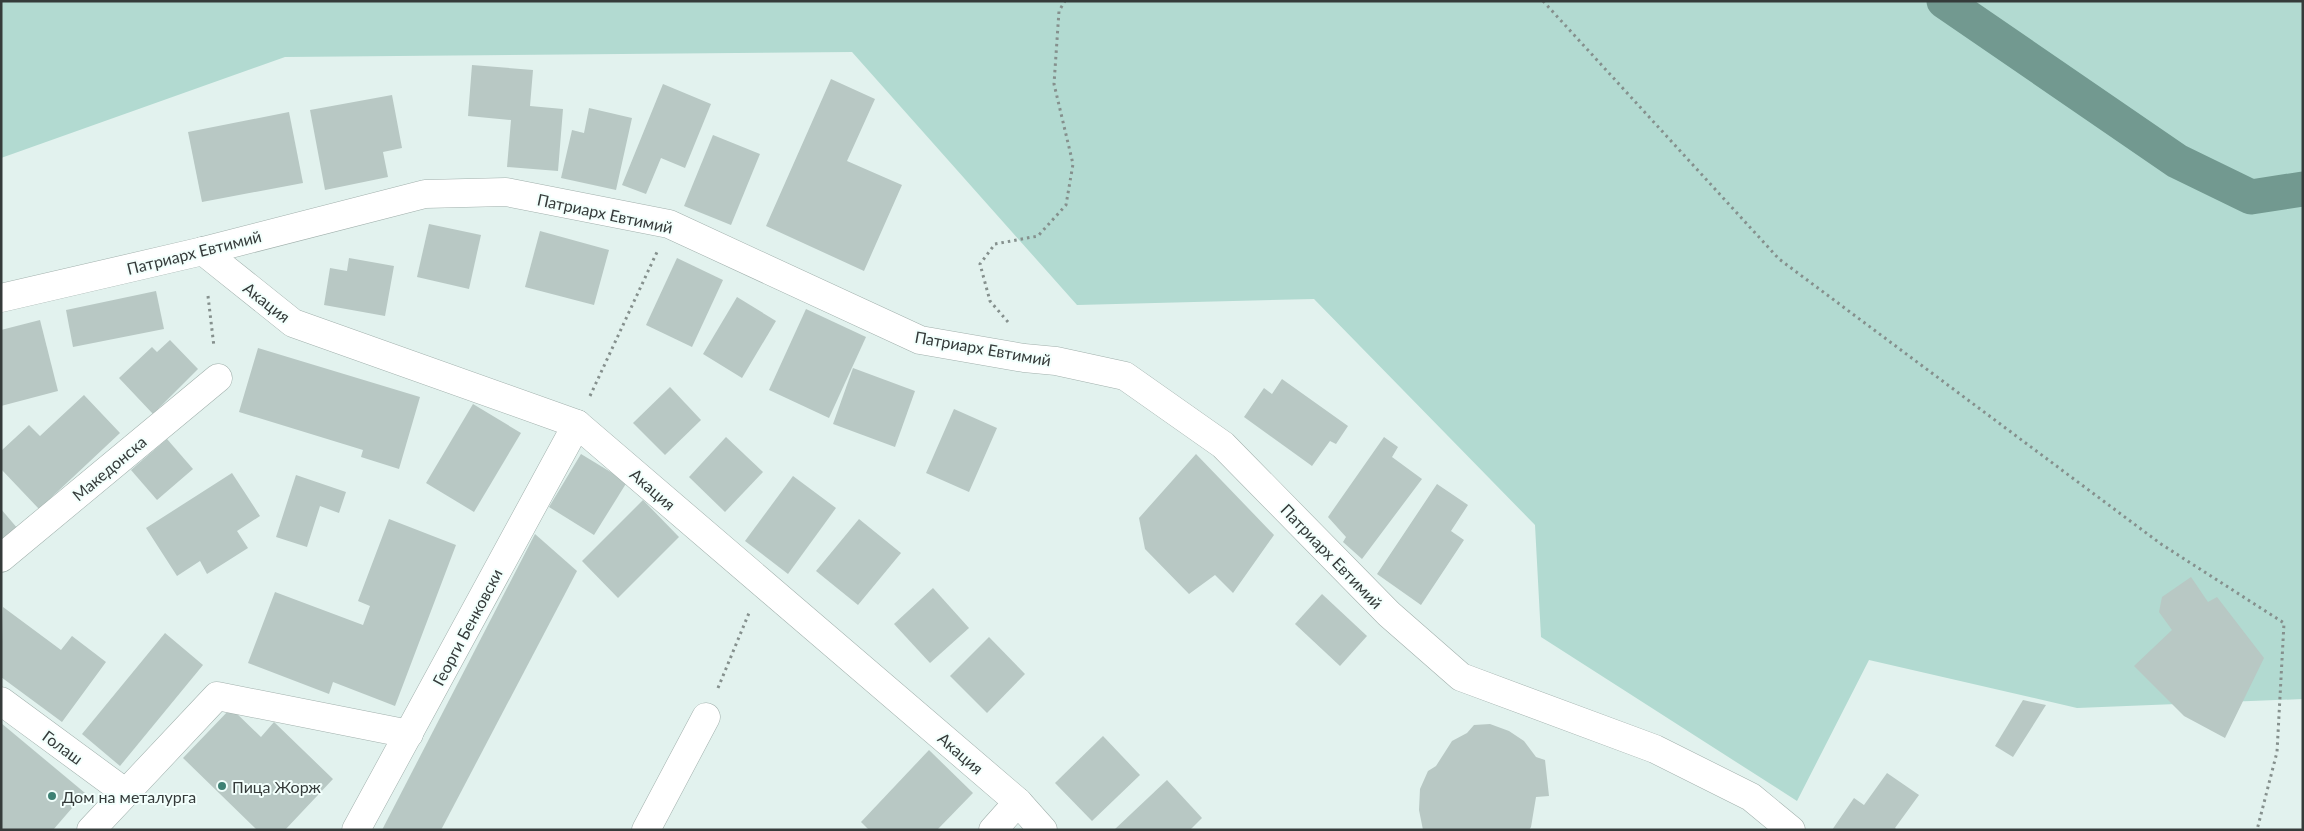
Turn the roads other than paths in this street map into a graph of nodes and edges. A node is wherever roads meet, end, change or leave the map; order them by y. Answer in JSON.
{"nodes":[{"id":1,"x":203,"y":251,"type":"junction"},
{"id":2,"x":1,"y":298,"type":"edge"},
{"id":3,"x":218,"y":378,"type":"road end"},
{"id":4,"x":577,"y":424,"type":"junction"},
{"id":5,"x":1,"y":558,"type":"edge"},
{"id":6,"x":1,"y":701,"type":"edge"},
{"id":7,"x":706,"y":717,"type":"road end"},
{"id":8,"x":409,"y":734,"type":"junction"},
{"id":9,"x":126,"y":793,"type":"junction"},
{"id":10,"x":1018,"y":802,"type":"junction"},
{"id":11,"x":91,"y":830,"type":"edge"},
{"id":12,"x":356,"y":830,"type":"edge"},
{"id":13,"x":646,"y":830,"type":"edge"},
{"id":14,"x":993,"y":830,"type":"edge"},
{"id":15,"x":1043,"y":830,"type":"edge"},
{"id":16,"x":1791,"y":830,"type":"edge"}],
"edges":[{"from":1,"to":2,"type":"street","name":"Патриарх Евтимий"},
{"from":1,"to":4,"type":"street","name":"Акация"},
{"from":1,"to":16,"type":"street","name":"Патриарх Евтимий"},
{"from":3,"to":5,"type":"street","name":"Македонска"},
{"from":4,"to":8,"type":"street","name":"Георги Бенковски"},
{"from":4,"to":10,"type":"street","name":"Акация"},
{"from":6,"to":9,"type":"street","name":"Голаш"},
{"from":7,"to":13,"type":"street"},
{"from":8,"to":9,"type":"street"},
{"from":8,"to":12,"type":"street","name":"Георги Бенковски"},
{"from":9,"to":11,"type":"street"},
{"from":10,"to":14,"type":"street"},
{"from":10,"to":15,"type":"street","name":"Акация"}]}
